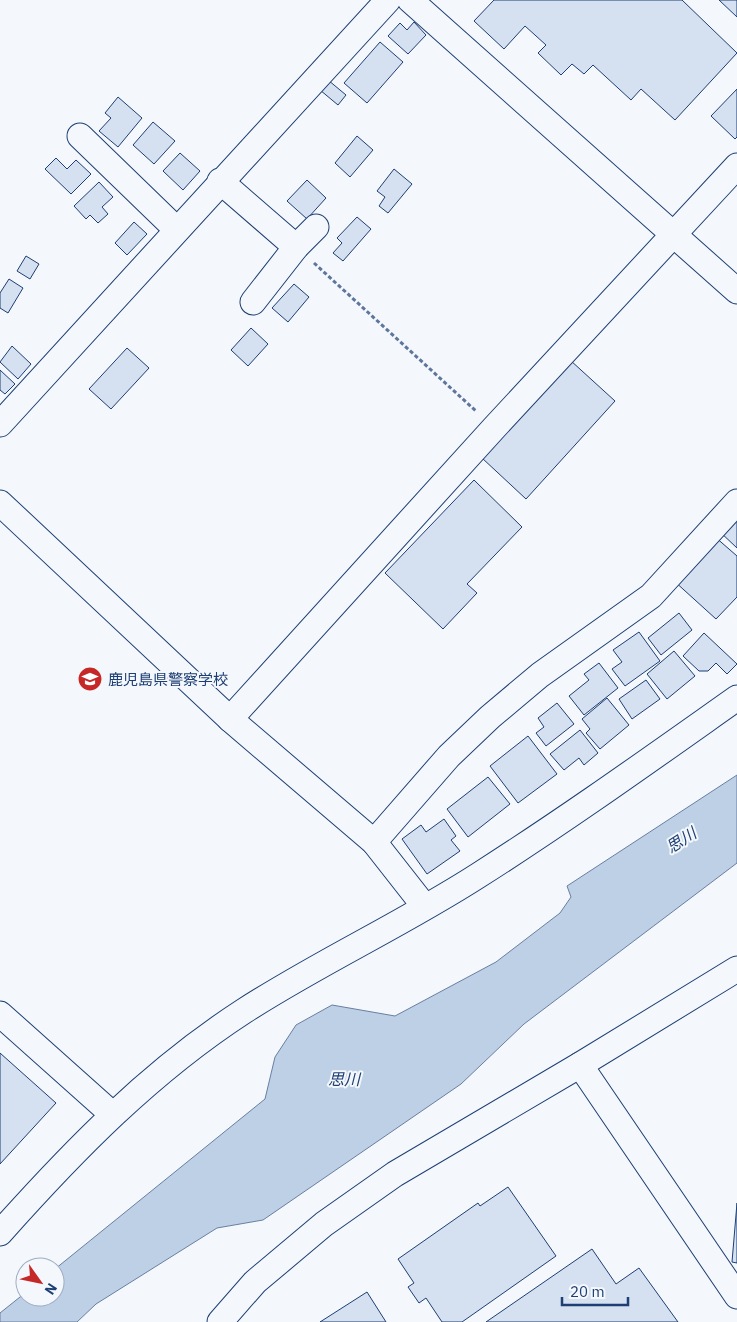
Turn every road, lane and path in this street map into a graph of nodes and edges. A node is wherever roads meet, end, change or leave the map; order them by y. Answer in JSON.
{"nodes":[{"id":1,"x":388,"y":0,"type":"edge"},
{"id":2,"x":410,"y":0,"type":"edge"},
{"id":3,"x":80,"y":136,"type":"dead end"},
{"id":4,"x":737,"y":166,"type":"edge"},
{"id":5,"x":220,"y":181,"type":"junction"},
{"id":6,"x":316,"y":227,"type":"dead end"},
{"id":7,"x":176,"y":229,"type":"junction"},
{"id":8,"x":674,"y":235,"type":"junction"},
{"id":9,"x":296,"y":247,"type":"junction"},
{"id":10,"x":737,"y":291,"type":"edge"},
{"id":11,"x":254,"y":302,"type":"dead end"},
{"id":12,"x":0,"y":424,"type":"edge"},
{"id":13,"x":494,"y":428,"type":"junction"},
{"id":14,"x":0,"y":502,"type":"edge"},
{"id":15,"x":737,"y":502,"type":"edge"},
{"id":16,"x":737,"y":698,"type":"edge"},
{"id":17,"x":230,"y":719,"type":"junction"},
{"id":18,"x":374,"y":842,"type":"junction"},
{"id":19,"x":425,"y":907,"type":"junction"},
{"id":20,"x":737,"y":969,"type":"edge"},
{"id":21,"x":0,"y":1014,"type":"edge"},
{"id":22,"x":580,"y":1065,"type":"junction"},
{"id":23,"x":112,"y":1114,"type":"junction"},
{"id":24,"x":0,"y":1233,"type":"edge"},
{"id":25,"x":737,"y":1296,"type":"edge"},
{"id":26,"x":220,"y":1322,"type":"edge"}],
"edges":[{"from":1,"to":5,"type":"street"},
{"from":2,"to":8,"type":"street"},
{"from":3,"to":7,"type":"street"},
{"from":4,"to":8,"type":"street"},
{"from":5,"to":7,"type":"street"},
{"from":5,"to":9,"type":"street"},
{"from":6,"to":9,"type":"street"},
{"from":7,"to":12,"type":"street"},
{"from":8,"to":10,"type":"street"},
{"from":8,"to":13,"type":"street"},
{"from":9,"to":11,"type":"street"},
{"from":9,"to":13,"type":"path"},
{"from":13,"to":17,"type":"street"},
{"from":14,"to":17,"type":"street"},
{"from":15,"to":18,"type":"street"},
{"from":16,"to":19,"type":"street"},
{"from":17,"to":18,"type":"street"},
{"from":18,"to":19,"type":"street"},
{"from":19,"to":23,"type":"street"},
{"from":20,"to":22,"type":"street"},
{"from":21,"to":23,"type":"street"},
{"from":22,"to":25,"type":"street"},
{"from":22,"to":26,"type":"street"},
{"from":23,"to":24,"type":"street"}]}
